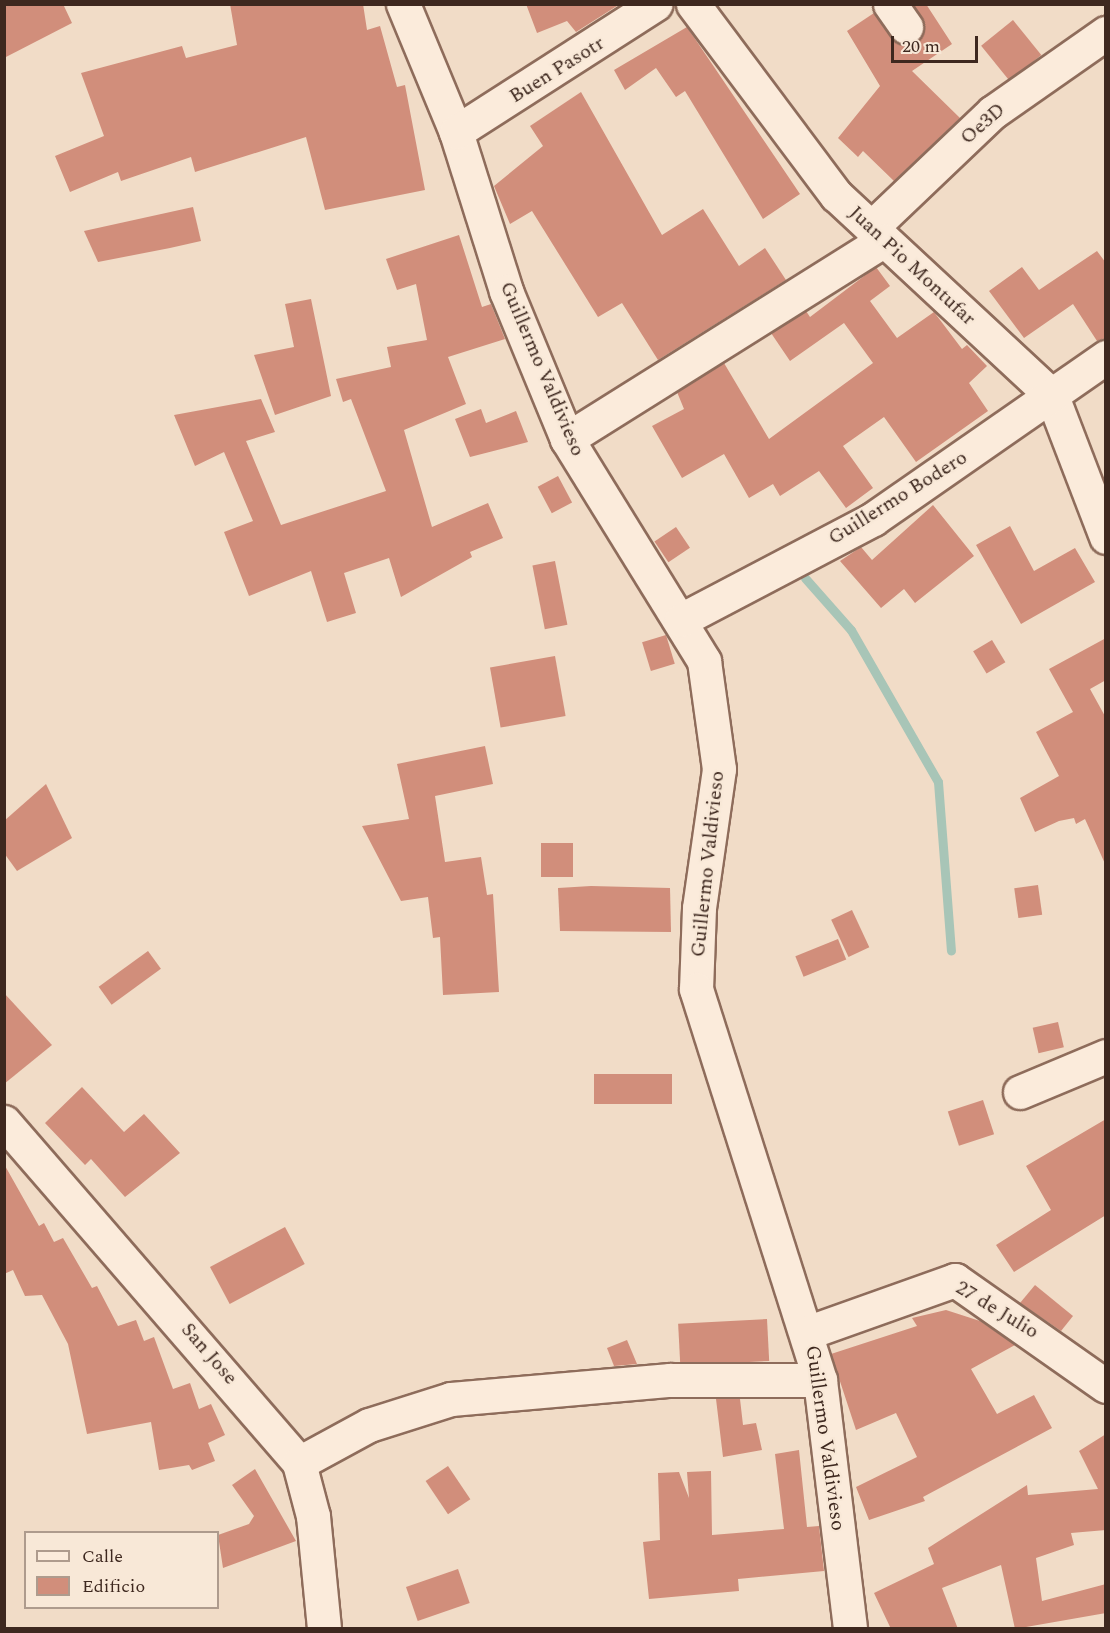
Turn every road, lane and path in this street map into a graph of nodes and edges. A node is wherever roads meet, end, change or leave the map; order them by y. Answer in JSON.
{"nodes":[{"id":1,"x":403,"y":4,"type":"edge"},
{"id":2,"x":656,"y":4,"type":"edge"},
{"id":3,"x":693,"y":4,"type":"edge"},
{"id":4,"x":1106,"y":33,"type":"edge"},
{"id":5,"x":456,"y":132,"type":"junction"},
{"id":6,"x":878,"y":234,"type":"junction"},
{"id":7,"x":1106,"y":357,"type":"edge"},
{"id":8,"x":1052,"y":396,"type":"junction"},
{"id":9,"x":567,"y":439,"type":"junction"},
{"id":10,"x":1106,"y":537,"type":"edge"},
{"id":11,"x":681,"y":620,"type":"junction"},
{"id":12,"x":1106,"y":1056,"type":"edge"},
{"id":13,"x":1020,"y":1092,"type":"dead end"},
{"id":14,"x":4,"y":1122,"type":"edge"},
{"id":15,"x":809,"y":1332,"type":"junction"},
{"id":16,"x":820,"y":1380,"type":"junction"},
{"id":17,"x":1103,"y":1380,"type":"edge"},
{"id":18,"x":299,"y":1463,"type":"junction"},
{"id":19,"x":324,"y":1629,"type":"edge"},
{"id":20,"x":850,"y":1629,"type":"edge"}],
"edges":[{"from":1,"to":5,"type":"street","name":"Guillermo Valdivieso"},
{"from":2,"to":5,"type":"street","name":"Buen Pasotr"},
{"from":3,"to":6,"type":"street","name":"Juan Pio Montufar"},
{"from":4,"to":6,"type":"street","name":"Oe3D"},
{"from":5,"to":9,"type":"street","name":"Guillermo Valdivieso"},
{"from":6,"to":8,"type":"street","name":"Juan Pio Montufar"},
{"from":6,"to":9,"type":"street","name":"Oe3D"},
{"from":7,"to":8,"type":"street","name":"Guillermo Bodero"},
{"from":8,"to":10,"type":"street","name":"Juan Pio Montufar"},
{"from":8,"to":11,"type":"street","name":"Guillermo Bodero"},
{"from":9,"to":11,"type":"street","name":"Guillermo Valdivieso"},
{"from":11,"to":15,"type":"street","name":"Guillermo Valdivieso"},
{"from":12,"to":13,"type":"street"},
{"from":14,"to":18,"type":"street","name":"San Jose"},
{"from":15,"to":16,"type":"street","name":"Guillermo Valdivieso"},
{"from":15,"to":17,"type":"street","name":"27 de Julio"},
{"from":16,"to":18,"type":"street"},
{"from":16,"to":20,"type":"street","name":"Guillermo Valdivieso"},
{"from":18,"to":19,"type":"street","name":"San Jose"}]}
